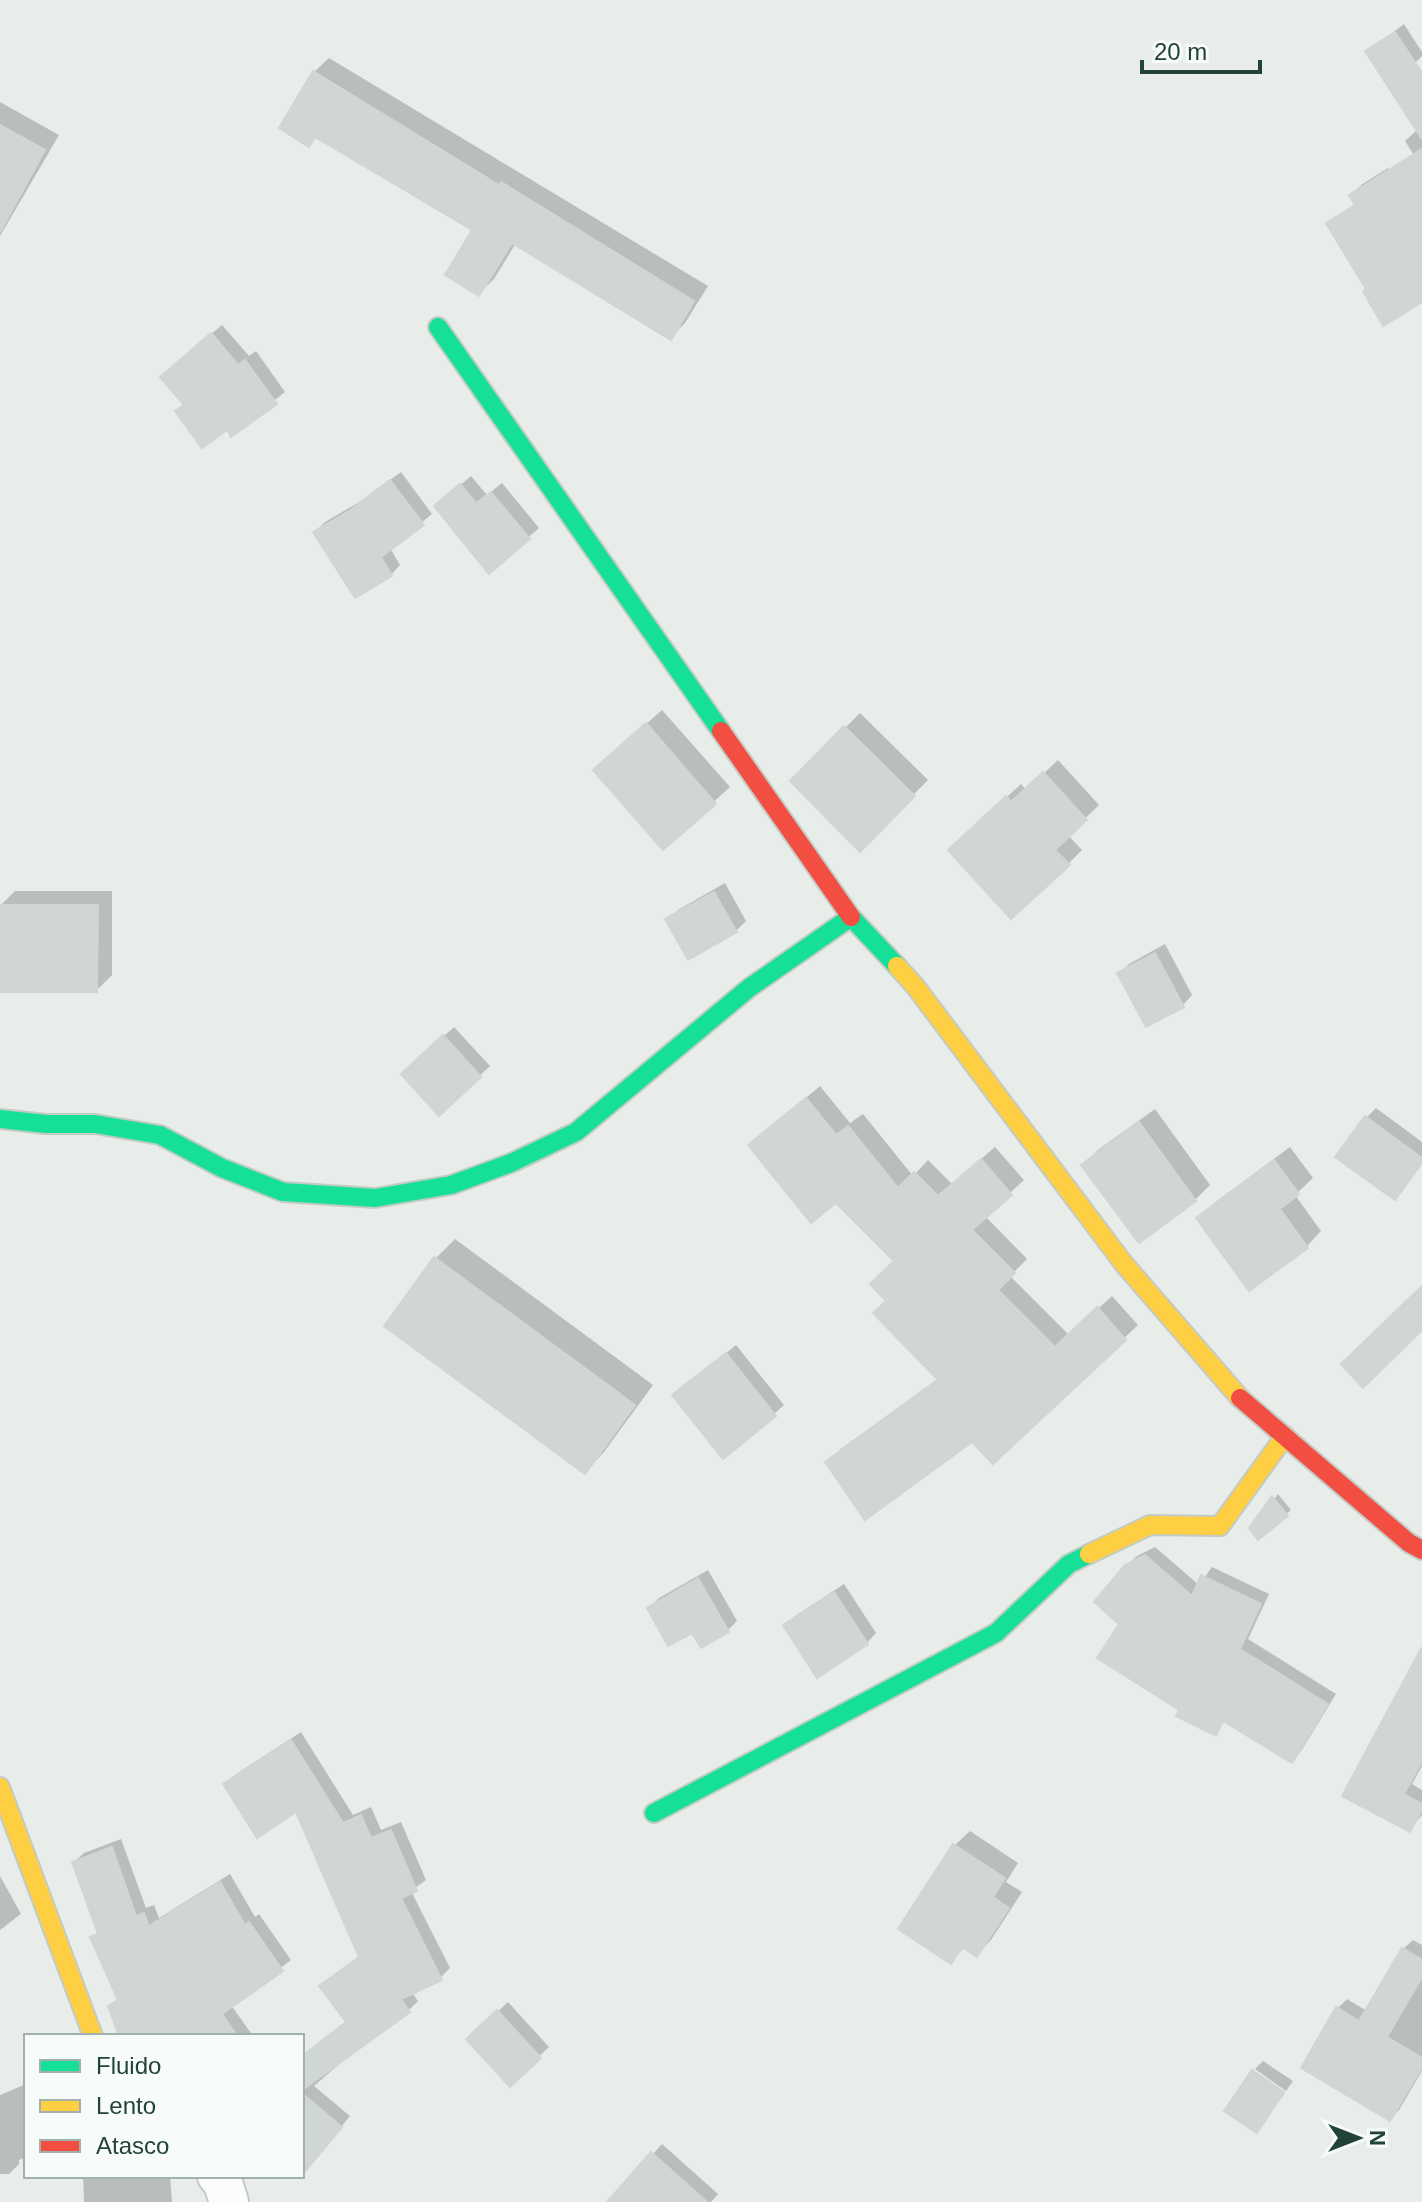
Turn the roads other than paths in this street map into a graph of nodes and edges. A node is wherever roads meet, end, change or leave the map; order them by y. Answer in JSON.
{"nodes":[{"id":1,"x":438,"y":327,"type":"dead end"},
{"id":2,"x":851,"y":917,"type":"junction"},
{"id":3,"x":0,"y":1119,"type":"edge"},
{"id":4,"x":1285,"y":1436,"type":"junction"},
{"id":5,"x":1422,"y":1550,"type":"edge"},
{"id":6,"x":0,"y":1787,"type":"edge"},
{"id":7,"x":654,"y":1813,"type":"dead end"},
{"id":8,"x":92,"y":2034,"type":"edge"},
{"id":9,"x":219,"y":2178,"type":"edge"},
{"id":10,"x":229,"y":2202,"type":"edge"}],
"edges":[{"from":1,"to":2,"type":"street"},
{"from":2,"to":3,"type":"street"},
{"from":2,"to":4,"type":"street"},
{"from":4,"to":5,"type":"street"},
{"from":4,"to":7,"type":"street"},
{"from":6,"to":8,"type":"street"},
{"from":9,"to":10,"type":"street"}]}
